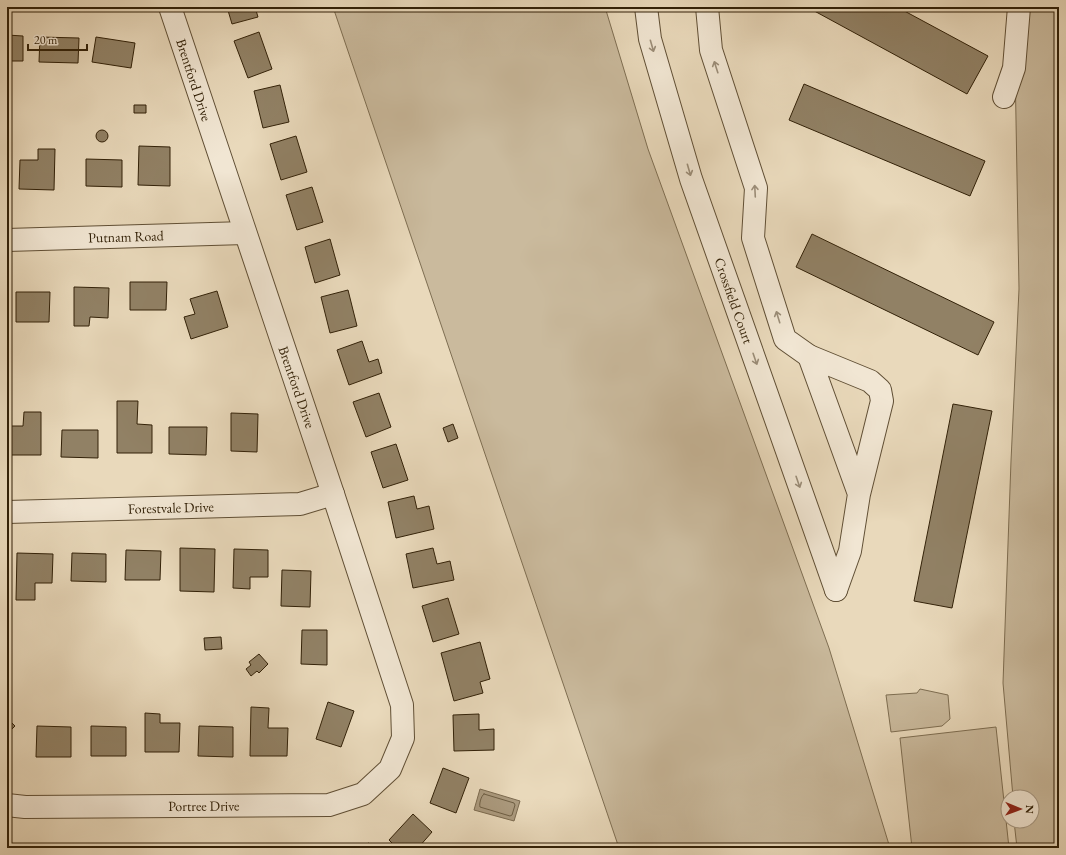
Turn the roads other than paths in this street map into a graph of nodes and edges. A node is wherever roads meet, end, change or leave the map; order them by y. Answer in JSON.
{"nodes":[{"id":1,"x":170,"y":7,"type":"edge"},
{"id":2,"x":646,"y":7,"type":"edge"},
{"id":3,"x":707,"y":7,"type":"edge"},
{"id":4,"x":1019,"y":7,"type":"edge"},
{"id":5,"x":1004,"y":97,"type":"dead end"},
{"id":6,"x":245,"y":233,"type":"junction"},
{"id":7,"x":7,"y":240,"type":"edge"},
{"id":8,"x":809,"y":356,"type":"junction"},
{"id":9,"x":333,"y":494,"type":"junction"},
{"id":10,"x":860,"y":494,"type":"junction"},
{"id":11,"x":7,"y":512,"type":"edge"},
{"id":12,"x":390,"y":769,"type":"joint"},
{"id":13,"x":7,"y":805,"type":"edge"}],
"edges":[{"from":1,"to":6,"type":"street","name":"Brentford Drive"},
{"from":2,"to":10,"type":"street","name":"Crossfield Court","one_way":true},
{"from":8,"to":3,"type":"street","one_way":true},
{"from":4,"to":5,"type":"street"},
{"from":6,"to":7,"type":"street","name":"Putnam Road"},
{"from":6,"to":9,"type":"street","name":"Brentford Drive"},
{"from":8,"to":10,"type":"street"},
{"from":8,"to":10,"type":"street"},
{"from":9,"to":11,"type":"street","name":"Forestvale Drive"},
{"from":9,"to":12,"type":"street","name":"Brentford Drive"},
{"from":12,"to":13,"type":"street","name":"Portree Drive"}]}
